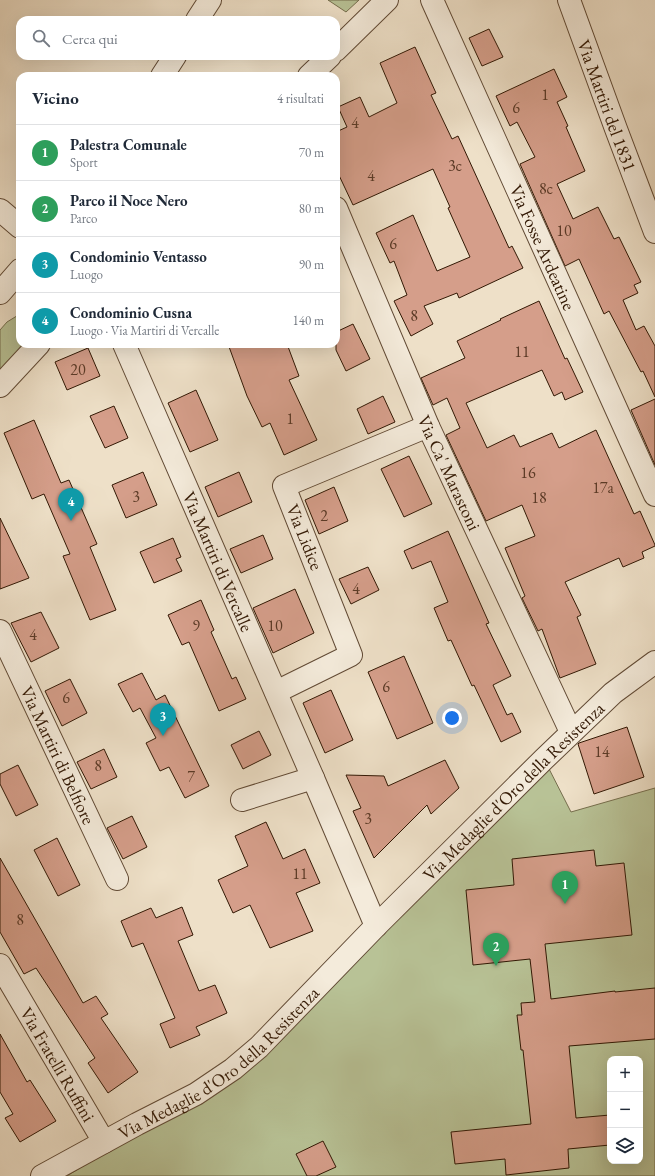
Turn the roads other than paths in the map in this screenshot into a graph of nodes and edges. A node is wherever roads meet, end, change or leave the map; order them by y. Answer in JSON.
{"nodes":[{"id":1,"x":210,"y":0,"type":"edge"},
{"id":2,"x":388,"y":0,"type":"edge"},
{"id":3,"x":432,"y":0,"type":"edge"},
{"id":4,"x":569,"y":0,"type":"edge"},
{"id":5,"x":200,"y":16,"type":"edge"},
{"id":6,"x":340,"y":46,"type":"edge"},
{"id":7,"x":172,"y":60,"type":"edge"},
{"id":8,"x":326,"y":60,"type":"edge"},
{"id":9,"x":165,"y":72,"type":"edge"},
{"id":10,"x":313,"y":72,"type":"edge"},
{"id":11,"x":0,"y":210,"type":"edge"},
{"id":12,"x":340,"y":217,"type":"edge"},
{"id":13,"x":16,"y":224,"type":"edge"},
{"id":14,"x":655,"y":232,"type":"edge"},
{"id":15,"x":35,"y":348,"type":"edge"},
{"id":16,"x":126,"y":348,"type":"edge"},
{"id":17,"x":0,"y":386,"type":"edge"},
{"id":18,"x":428,"y":426,"type":"junction"},
{"id":19,"x":655,"y":494,"type":"edge"},
{"id":20,"x":0,"y":631,"type":"edge"},
{"id":21,"x":655,"y":662,"type":"edge"},
{"id":22,"x":276,"y":692,"type":"junction"},
{"id":23,"x":571,"y":732,"type":"junction"},
{"id":24,"x":313,"y":778,"type":"junction"},
{"id":25,"x":242,"y":800,"type":"dead end"},
{"id":26,"x":117,"y":879,"type":"dead end"},
{"id":27,"x":376,"y":926,"type":"junction"},
{"id":28,"x":0,"y":965,"type":"edge"},
{"id":29,"x":104,"y":1142,"type":"junction"},
{"id":30,"x":42,"y":1176,"type":"edge"}],
"edges":[{"from":1,"to":5,"type":"street"},
{"from":2,"to":6,"type":"street"},
{"from":3,"to":19,"type":"street","name":"Via Fosse Ardeatine"},
{"from":4,"to":14,"type":"street","name":"Via Martiri del 1831"},
{"from":7,"to":9,"type":"street"},
{"from":8,"to":10,"type":"street"},
{"from":11,"to":13,"type":"street"},
{"from":12,"to":18,"type":"street","name":"Via Ca' Marastoni"},
{"from":15,"to":17,"type":"street"},
{"from":16,"to":22,"type":"street","name":"Via Martiri di Vercalle"},
{"from":18,"to":22,"type":"street","name":"Via Lidice"},
{"from":18,"to":23,"type":"street","name":"Via Ca' Marastoni"},
{"from":20,"to":26,"type":"street","name":"Via Martiri di Belfiore"},
{"from":21,"to":23,"type":"street","name":"Via Medaglie d'Oro della Resistenza"},
{"from":22,"to":24,"type":"street","name":"Via Martiri di Vercalle"},
{"from":23,"to":27,"type":"street","name":"Via Medaglie d'Oro della Resistenza"},
{"from":24,"to":25,"type":"street"},
{"from":24,"to":27,"type":"street"},
{"from":27,"to":29,"type":"street","name":"Via Medaglie d'Oro della Resistenza"},
{"from":28,"to":29,"type":"street","name":"Via Fratelli Ruffini"},
{"from":29,"to":30,"type":"street","name":"Via Medaglie d'Oro della Resistenza"}]}
